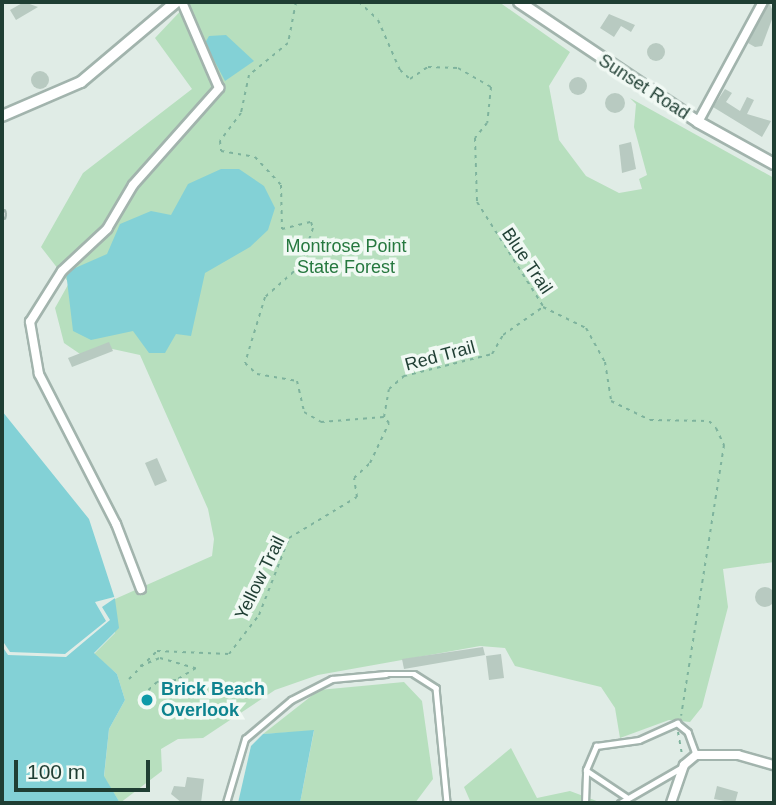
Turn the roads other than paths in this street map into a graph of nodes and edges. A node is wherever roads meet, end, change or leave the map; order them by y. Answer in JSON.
{"nodes":[{"id":1,"x":176,"y":2,"type":"edge"},
{"id":2,"x":182,"y":2,"type":"edge"},
{"id":3,"x":519,"y":2,"type":"edge"},
{"id":4,"x":765,"y":2,"type":"edge"},
{"id":5,"x":774,"y":6,"type":"edge"},
{"id":6,"x":2,"y":116,"type":"edge"},
{"id":7,"x":698,"y":122,"type":"junction"},
{"id":8,"x":774,"y":164,"type":"edge"},
{"id":9,"x":141,"y":589,"type":"dead end"},
{"id":10,"x":696,"y":755,"type":"junction"},
{"id":11,"x":684,"y":765,"type":"junction"},
{"id":12,"x":774,"y":765,"type":"edge"},
{"id":13,"x":586,"y":770,"type":"junction"},
{"id":14,"x":628,"y":798,"type":"junction"},
{"id":15,"x":226,"y":803,"type":"edge"},
{"id":16,"x":447,"y":803,"type":"edge"},
{"id":17,"x":585,"y":803,"type":"edge"},
{"id":18,"x":620,"y":803,"type":"edge"},
{"id":19,"x":671,"y":803,"type":"edge"}],
"edges":[{"from":1,"to":6,"type":"street"},
{"from":2,"to":9,"type":"street"},
{"from":3,"to":7,"type":"street","name":"Sunset Road"},
{"from":4,"to":5,"type":"street"},
{"from":4,"to":7,"type":"street"},
{"from":7,"to":8,"type":"street","name":"Sunset Road"},
{"from":10,"to":11,"type":"street"},
{"from":10,"to":12,"type":"street"},
{"from":10,"to":13,"type":"lane"},
{"from":11,"to":14,"type":"lane"},
{"from":11,"to":19,"type":"street"},
{"from":13,"to":14,"type":"lane"},
{"from":13,"to":17,"type":"lane"},
{"from":14,"to":18,"type":"lane"},
{"from":15,"to":16,"type":"lane"}]}
